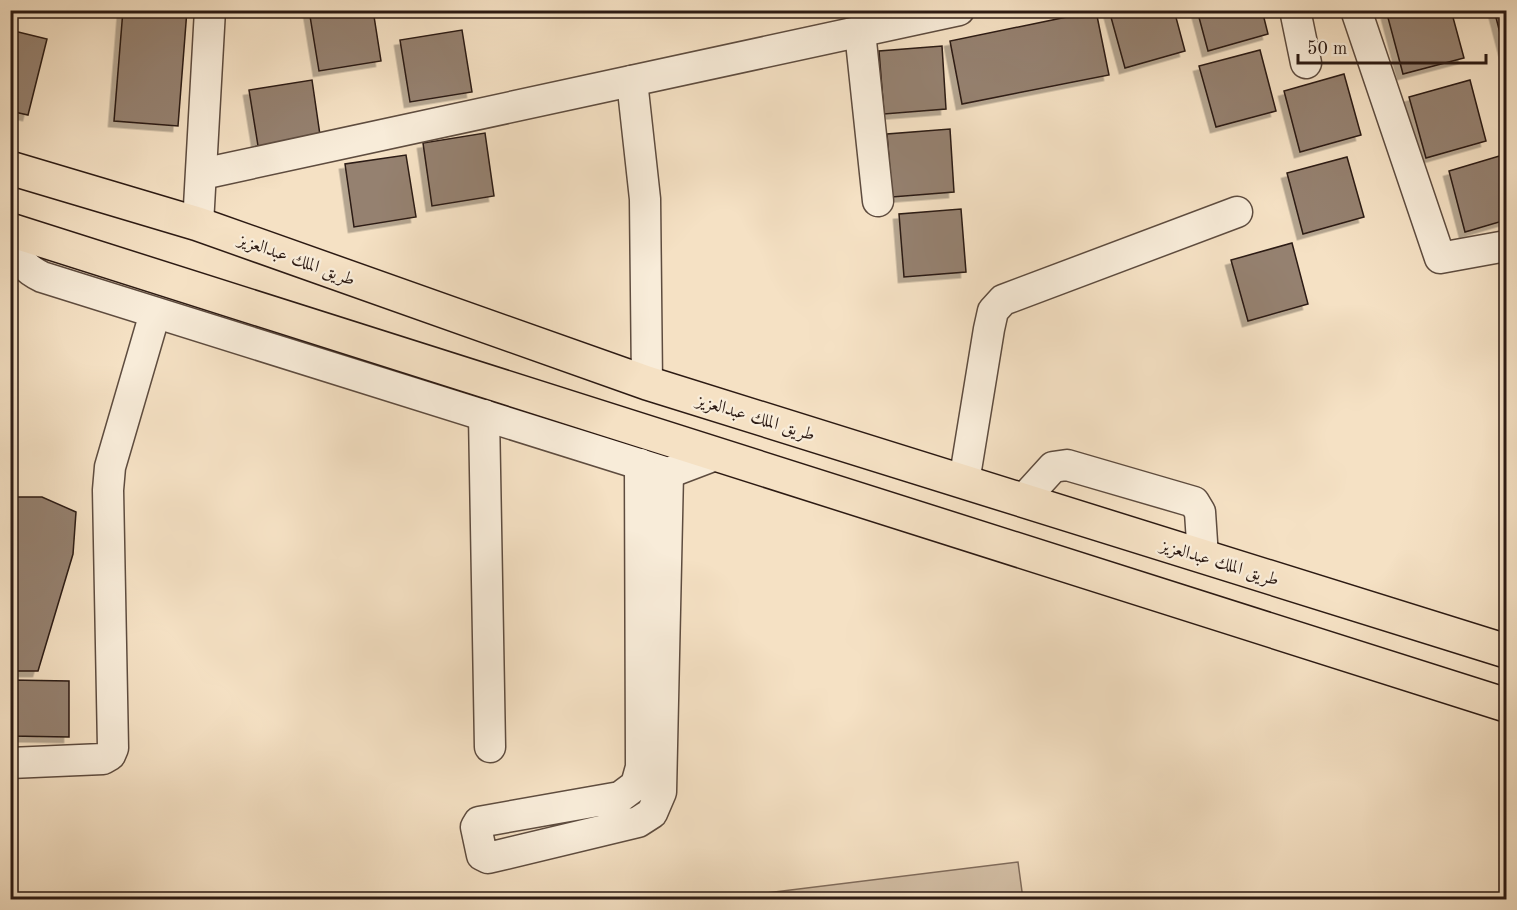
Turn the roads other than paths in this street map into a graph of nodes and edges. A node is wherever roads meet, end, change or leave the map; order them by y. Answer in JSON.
{"nodes":[{"id":1,"x":210,"y":10,"type":"edge"},
{"id":2,"x":959,"y":10,"type":"edge"},
{"id":3,"x":1295,"y":10,"type":"edge"},
{"id":4,"x":1356,"y":10,"type":"edge"},
{"id":5,"x":860,"y":32,"type":"junction"},
{"id":6,"x":1306,"y":63,"type":"dead end"},
{"id":7,"x":632,"y":81,"type":"junction"},
{"id":8,"x":10,"y":168,"type":"edge"},
{"id":9,"x":202,"y":174,"type":"junction"},
{"id":10,"x":878,"y":201,"type":"dead end"},
{"id":11,"x":1237,"y":212,"type":"dead end"},
{"id":12,"x":198,"y":224,"type":"junction"},
{"id":13,"x":10,"y":230,"type":"edge"},
{"id":14,"x":10,"y":243,"type":"edge"},
{"id":15,"x":1506,"y":246,"type":"edge"},
{"id":16,"x":155,"y":313,"type":"junction"},
{"id":17,"x":647,"y":383,"type":"junction"},
{"id":18,"x":484,"y":416,"type":"junction"},
{"id":19,"x":718,"y":454,"type":"junction"},
{"id":20,"x":640,"y":464,"type":"junction"},
{"id":21,"x":668,"y":473,"type":"junction"},
{"id":22,"x":964,"y":482,"type":"junction"},
{"id":23,"x":1023,"y":500,"type":"junction"},
{"id":24,"x":1203,"y":557,"type":"junction"},
{"id":25,"x":1506,"y":651,"type":"edge"},
{"id":26,"x":1506,"y":705,"type":"edge"},
{"id":27,"x":490,"y":747,"type":"dead end"},
{"id":28,"x":10,"y":763,"type":"edge"}],
"edges":[{"from":1,"to":9,"type":"street"},
{"from":2,"to":5,"type":"street"},
{"from":3,"to":6,"type":"street"},
{"from":4,"to":15,"type":"street"},
{"from":5,"to":7,"type":"street"},
{"from":5,"to":10,"type":"street"},
{"from":7,"to":9,"type":"street"},
{"from":7,"to":17,"type":"street"},
{"from":8,"to":12,"type":"highway","name":"طريق الملك عبدالعزيز"},
{"from":9,"to":12,"type":"street"},
{"from":11,"to":22,"type":"street"},
{"from":12,"to":17,"type":"highway","name":"طريق الملك عبدالعزيز"},
{"from":13,"to":19,"type":"highway"},
{"from":14,"to":16,"type":"street"},
{"from":16,"to":18,"type":"street"},
{"from":16,"to":28,"type":"street"},
{"from":17,"to":22,"type":"highway","name":"طريق الملك عبدالعزيز"},
{"from":18,"to":20,"type":"street"},
{"from":18,"to":27,"type":"street"},
{"from":19,"to":21,"type":"street"},
{"from":19,"to":26,"type":"highway"},
{"from":20,"to":21,"type":"street"},
{"from":20,"to":21,"type":"street"},
{"from":22,"to":23,"type":"highway","name":"طريق الملك عبدالعزيز"},
{"from":23,"to":24,"type":"highway","name":"طريق الملك عبدالعزيز"},
{"from":23,"to":24,"type":"street"},
{"from":24,"to":25,"type":"highway","name":"طريق الملك عبدالعزيز"}]}
